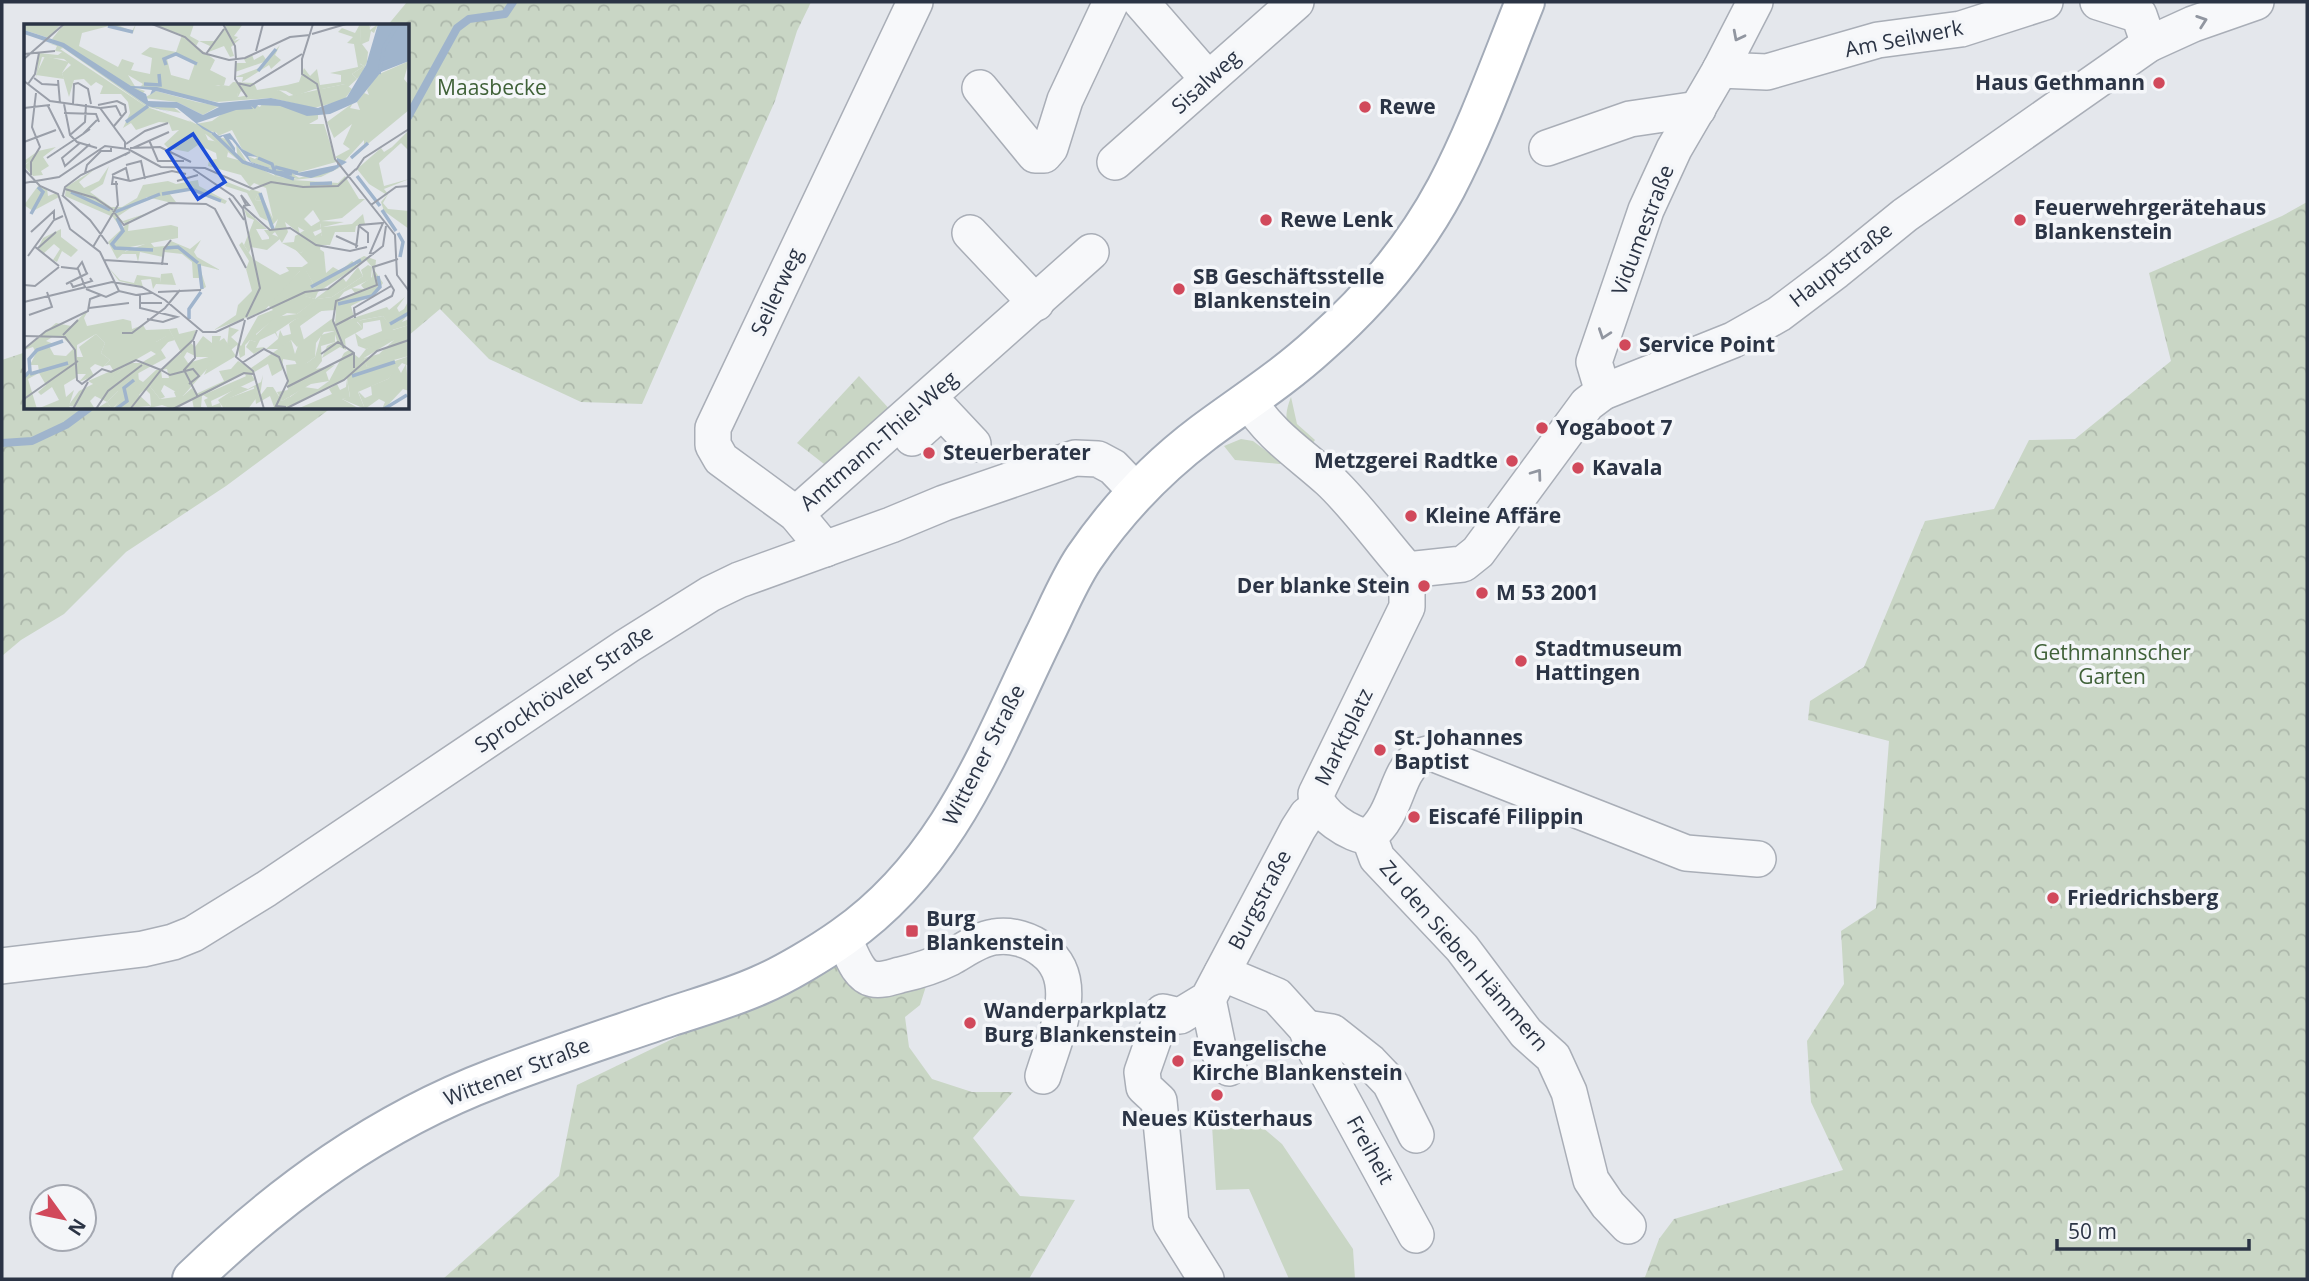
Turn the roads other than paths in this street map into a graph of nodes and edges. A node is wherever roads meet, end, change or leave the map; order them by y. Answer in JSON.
{"nodes":[{"id":1,"x":915,"y":2,"type":"edge"},
{"id":2,"x":1111,"y":2,"type":"edge"},
{"id":3,"x":1141,"y":2,"type":"edge"},
{"id":4,"x":1296,"y":2,"type":"edge"},
{"id":5,"x":1525,"y":2,"type":"edge"},
{"id":6,"x":1755,"y":2,"type":"edge"},
{"id":7,"x":2045,"y":2,"type":"edge"},
{"id":8,"x":2098,"y":2,"type":"edge"},
{"id":9,"x":2256,"y":2,"type":"edge"},
{"id":10,"x":2149,"y":44,"type":"junction"},
{"id":11,"x":1720,"y":71,"type":"junction"},
{"id":12,"x":1208,"y":79,"type":"junction"},
{"id":13,"x":980,"y":88,"type":"dead end"},
{"id":14,"x":1698,"y":109,"type":"junction"},
{"id":15,"x":1547,"y":148,"type":"dead end"},
{"id":16,"x":1115,"y":162,"type":"dead end"},
{"id":17,"x":970,"y":233,"type":"dead end"},
{"id":18,"x":1091,"y":252,"type":"dead end"},
{"id":19,"x":1035,"y":303,"type":"junction"},
{"id":20,"x":1603,"y":392,"type":"junction"},
{"id":21,"x":1248,"y":400,"type":"junction"},
{"id":22,"x":973,"y":444,"type":"dead end"},
{"id":23,"x":1137,"y":492,"type":"junction"},
{"id":24,"x":796,"y":514,"type":"junction"},
{"id":25,"x":825,"y":550,"type":"junction"},
{"id":26,"x":1408,"y":570,"type":"junction"},
{"id":27,"x":1318,"y":807,"type":"junction"},
{"id":28,"x":1369,"y":836,"type":"junction"},
{"id":29,"x":1758,"y":859,"type":"dead end"},
{"id":30,"x":843,"y":937,"type":"junction"},
{"id":31,"x":2,"y":966,"type":"edge"},
{"id":32,"x":1215,"y":986,"type":"junction"},
{"id":33,"x":1306,"y":1028,"type":"junction"},
{"id":34,"x":1229,"y":1068,"type":"dead end"},
{"id":35,"x":1043,"y":1076,"type":"dead end"},
{"id":36,"x":1416,"y":1135,"type":"dead end"},
{"id":37,"x":1167,"y":1199,"type":"junction"},
{"id":38,"x":1628,"y":1226,"type":"dead end"},
{"id":39,"x":1416,"y":1235,"type":"dead end"},
{"id":40,"x":192,"y":1279,"type":"edge"},
{"id":41,"x":1206,"y":1279,"type":"edge"},
{"id":42,"x":1224,"y":1279,"type":"edge"}],
"edges":[{"from":1,"to":24,"type":"street","name":"Seilerweg"},
{"from":2,"to":13,"type":"street"},
{"from":3,"to":12,"type":"street"},
{"from":4,"to":12,"type":"street","name":"Sisalweg"},
{"from":5,"to":21,"type":"main road","name":"Wittener Straße"},
{"from":6,"to":11,"type":"street","name":"Vidumestraße","one_way":true},
{"from":7,"to":11,"type":"street","name":"Am Seilwerk"},
{"from":8,"to":10,"type":"street"},
{"from":10,"to":9,"type":"street","name":"Hauptstraße","one_way":true},
{"from":10,"to":20,"type":"street","name":"Hauptstraße"},
{"from":11,"to":14,"type":"street","name":"Vidumestraße"},
{"from":12,"to":16,"type":"street","name":"Sisalweg"},
{"from":14,"to":15,"type":"street"},
{"from":14,"to":20,"type":"street","name":"Vidumestraße","one_way":true},
{"from":17,"to":19,"type":"street"},
{"from":18,"to":19,"type":"street","name":"Amtmann-Thiel-Weg"},
{"from":19,"to":24,"type":"street","name":"Amtmann-Thiel-Weg"},
{"from":26,"to":20,"type":"street","name":"Hauptstraße","one_way":true},
{"from":21,"to":23,"type":"main road","name":"Wittener Straße"},
{"from":21,"to":26,"type":"street"},
{"from":22,"to":24,"type":"street","name":"Amtmann-Thiel-Weg"},
{"from":23,"to":25,"type":"street","name":"Sprockhöveler Straße"},
{"from":23,"to":30,"type":"main road","name":"Wittener Straße"},
{"from":24,"to":25,"type":"street","name":"Seilerweg"},
{"from":25,"to":31,"type":"street","name":"Sprockhöveler Straße"},
{"from":26,"to":27,"type":"street","name":"Marktplatz"},
{"from":27,"to":28,"type":"street","name":"Marktplatz"},
{"from":27,"to":32,"type":"street","name":"Burgstraße"},
{"from":28,"to":29,"type":"street"},
{"from":28,"to":38,"type":"street","name":"Zu den Sieben Hämmern"},
{"from":30,"to":35,"type":"street"},
{"from":30,"to":40,"type":"main road","name":"Wittener Straße"},
{"from":32,"to":33,"type":"street","name":"Freiheit"},
{"from":32,"to":34,"type":"street"},
{"from":32,"to":37,"type":"street"},
{"from":33,"to":36,"type":"street"},
{"from":33,"to":39,"type":"street","name":"Freiheit"},
{"from":37,"to":41,"type":"street"},
{"from":37,"to":42,"type":"street"}]}
